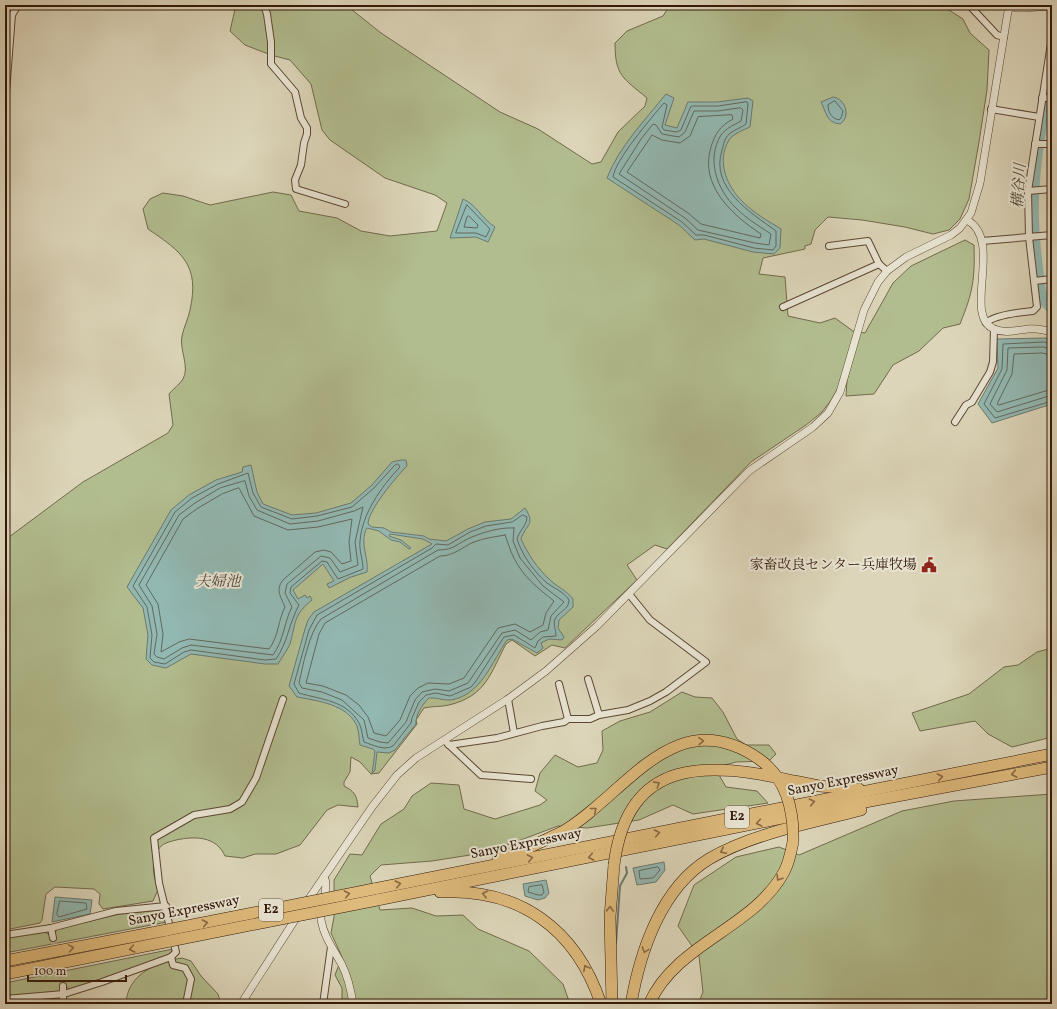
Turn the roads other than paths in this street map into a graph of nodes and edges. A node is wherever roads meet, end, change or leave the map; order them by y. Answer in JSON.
{"nodes":[{"id":1,"x":18,"y":5,"type":"edge"},
{"id":2,"x":264,"y":5,"type":"edge"},
{"id":3,"x":969,"y":5,"type":"edge"},
{"id":4,"x":1009,"y":6,"type":"edge"},
{"id":5,"x":1052,"y":6,"type":"edge"},
{"id":6,"x":1004,"y":37,"type":"junction"},
{"id":7,"x":1052,"y":37,"type":"edge"},
{"id":8,"x":1051,"y":53,"type":"edge"},
{"id":9,"x":7,"y":61,"type":"edge"},
{"id":10,"x":1047,"y":98,"type":"edge"},
{"id":11,"x":5,"y":105,"type":"edge"},
{"id":12,"x":992,"y":110,"type":"junction"},
{"id":13,"x":1039,"y":117,"type":"junction"},
{"id":14,"x":1038,"y":144,"type":"junction"},
{"id":15,"x":1052,"y":144,"type":"edge"},
{"id":16,"x":1052,"y":189,"type":"edge"},
{"id":17,"x":1032,"y":191,"type":"junction"},
{"id":18,"x":345,"y":204,"type":"dead end"},
{"id":19,"x":968,"y":220,"type":"junction"},
{"id":20,"x":1052,"y":235,"type":"edge"},
{"id":21,"x":1032,"y":237,"type":"junction"},
{"id":22,"x":982,"y":242,"type":"junction"},
{"id":23,"x":828,"y":246,"type":"dead end"},
{"id":24,"x":879,"y":264,"type":"junction"},
{"id":25,"x":887,"y":271,"type":"junction"},
{"id":26,"x":1052,"y":279,"type":"edge"},
{"id":27,"x":1038,"y":281,"type":"junction"},
{"id":28,"x":783,"y":307,"type":"dead end"},
{"id":29,"x":986,"y":323,"type":"junction"},
{"id":30,"x":994,"y":329,"type":"junction"},
{"id":31,"x":1052,"y":332,"type":"edge"},
{"id":32,"x":955,"y":422,"type":"dead end"},
{"id":33,"x":629,"y":594,"type":"junction"},
{"id":34,"x":588,"y":678,"type":"dead end"},
{"id":35,"x":559,"y":684,"type":"dead end"},
{"id":36,"x":283,"y":699,"type":"dead end"},
{"id":37,"x":508,"y":699,"type":"junction"},
{"id":38,"x":599,"y":715,"type":"junction"},
{"id":39,"x":568,"y":719,"type":"junction"},
{"id":40,"x":514,"y":734,"type":"junction"},
{"id":41,"x":446,"y":743,"type":"junction"},
{"id":42,"x":1052,"y":754,"type":"edge"},
{"id":43,"x":1052,"y":767,"type":"edge"},
{"id":44,"x":531,"y":779,"type":"dead end"},
{"id":45,"x":949,"y":786,"type":"junction"},
{"id":46,"x":871,"y":790,"type":"junction"},
{"id":47,"x":324,"y":877,"type":"junction"},
{"id":48,"x":423,"y":879,"type":"junction"},
{"id":49,"x":398,"y":895,"type":"junction"},
{"id":50,"x":166,"y":906,"type":"junction"},
{"id":51,"x":50,"y":928,"type":"junction"},
{"id":52,"x":5,"y":935,"type":"edge"},
{"id":53,"x":169,"y":936,"type":"junction"},
{"id":54,"x":53,"y":938,"type":"tunnel mouth"},
{"id":55,"x":331,"y":947,"type":"junction"},
{"id":56,"x":171,"y":957,"type":"junction"},
{"id":57,"x":5,"y":960,"type":"edge"},
{"id":58,"x":5,"y":974,"type":"edge"},
{"id":59,"x":63,"y":986,"type":"tunnel mouth"},
{"id":60,"x":64,"y":994,"type":"junction"},
{"id":61,"x":5,"y":999,"type":"edge"},
{"id":62,"x":63,"y":1004,"type":"edge"},
{"id":63,"x":186,"y":1004,"type":"edge"},
{"id":64,"x":240,"y":1004,"type":"edge"},
{"id":65,"x":323,"y":1004,"type":"edge"},
{"id":66,"x":353,"y":1004,"type":"edge"},
{"id":67,"x":601,"y":1004,"type":"edge"},
{"id":68,"x":612,"y":1004,"type":"edge"},
{"id":69,"x":631,"y":1004,"type":"edge"},
{"id":70,"x":649,"y":1004,"type":"edge"}],
"edges":[{"from":1,"to":9,"type":"street"},
{"from":2,"to":18,"type":"street"},
{"from":3,"to":6,"type":"street"},
{"from":4,"to":5,"type":"street"},
{"from":4,"to":6,"type":"street"},
{"from":6,"to":12,"type":"street"},
{"from":7,"to":8,"type":"street"},
{"from":8,"to":10,"type":"street"},
{"from":9,"to":11,"type":"street"},
{"from":10,"to":13,"type":"street"},
{"from":12,"to":13,"type":"street"},
{"from":12,"to":19,"type":"street"},
{"from":13,"to":14,"type":"street"},
{"from":14,"to":15,"type":"street"},
{"from":14,"to":17,"type":"street"},
{"from":16,"to":17,"type":"street"},
{"from":17,"to":21,"type":"street"},
{"from":19,"to":22,"type":"street"},
{"from":19,"to":25,"type":"street"},
{"from":20,"to":21,"type":"street"},
{"from":21,"to":22,"type":"street"},
{"from":21,"to":27,"type":"street"},
{"from":22,"to":29,"type":"street"},
{"from":23,"to":24,"type":"street"},
{"from":24,"to":25,"type":"street"},
{"from":24,"to":28,"type":"street"},
{"from":25,"to":33,"type":"street"},
{"from":26,"to":27,"type":"street"},
{"from":27,"to":29,"type":"street"},
{"from":29,"to":30,"type":"street"},
{"from":30,"to":31,"type":"street"},
{"from":30,"to":32,"type":"street"},
{"from":33,"to":37,"type":"street"},
{"from":33,"to":38,"type":"street"},
{"from":34,"to":38,"type":"street"},
{"from":35,"to":39,"type":"street"},
{"from":36,"to":50,"type":"street"},
{"from":37,"to":40,"type":"street"},
{"from":37,"to":41,"type":"street"},
{"from":38,"to":39,"type":"street"},
{"from":39,"to":40,"type":"street"},
{"from":40,"to":41,"type":"street"},
{"from":41,"to":44,"type":"street"},
{"from":41,"to":47,"type":"street"},
{"from":46,"to":42,"type":"highway","name":"Sanyo Expressway","number":"E2","one_way":true},
{"from":43,"to":45,"type":"highway","name":"Sanyo Expressway","number":"E2","one_way":true},
{"from":45,"to":49,"type":"highway","name":"Sanyo Expressway","number":"E2","one_way":true},
{"from":45,"to":69,"type":"highway","one_way":true},
{"from":48,"to":46,"type":"highway","name":"Sanyo Expressway","number":"E2","one_way":true},
{"from":68,"to":46,"type":"highway","one_way":true,"bridge":true},
{"from":47,"to":55,"type":"street"},
{"from":47,"to":64,"type":"street"},
{"from":53,"to":48,"type":"highway","name":"Sanyo Expressway","number":"E2","one_way":true,"bridge":true},
{"from":48,"to":70,"type":"highway","one_way":true,"bridge":true},
{"from":49,"to":53,"type":"highway","name":"Sanyo Expressway","number":"E2","bridge":true},
{"from":67,"to":49,"type":"highway","one_way":true},
{"from":50,"to":51,"type":"street"},
{"from":50,"to":56,"type":"street"},
{"from":51,"to":52,"type":"street"},
{"from":51,"to":54,"type":"street"},
{"from":57,"to":53,"type":"highway","name":"Sanyo Expressway","number":"E2","one_way":true},
{"from":53,"to":58,"type":"highway","name":"Sanyo Expressway","number":"E2","one_way":true},
{"from":55,"to":65,"type":"street"},
{"from":55,"to":66,"type":"street"},
{"from":56,"to":60,"type":"street"},
{"from":56,"to":63,"type":"street"},
{"from":59,"to":60,"type":"street"},
{"from":60,"to":61,"type":"street"},
{"from":60,"to":62,"type":"street"}]}
